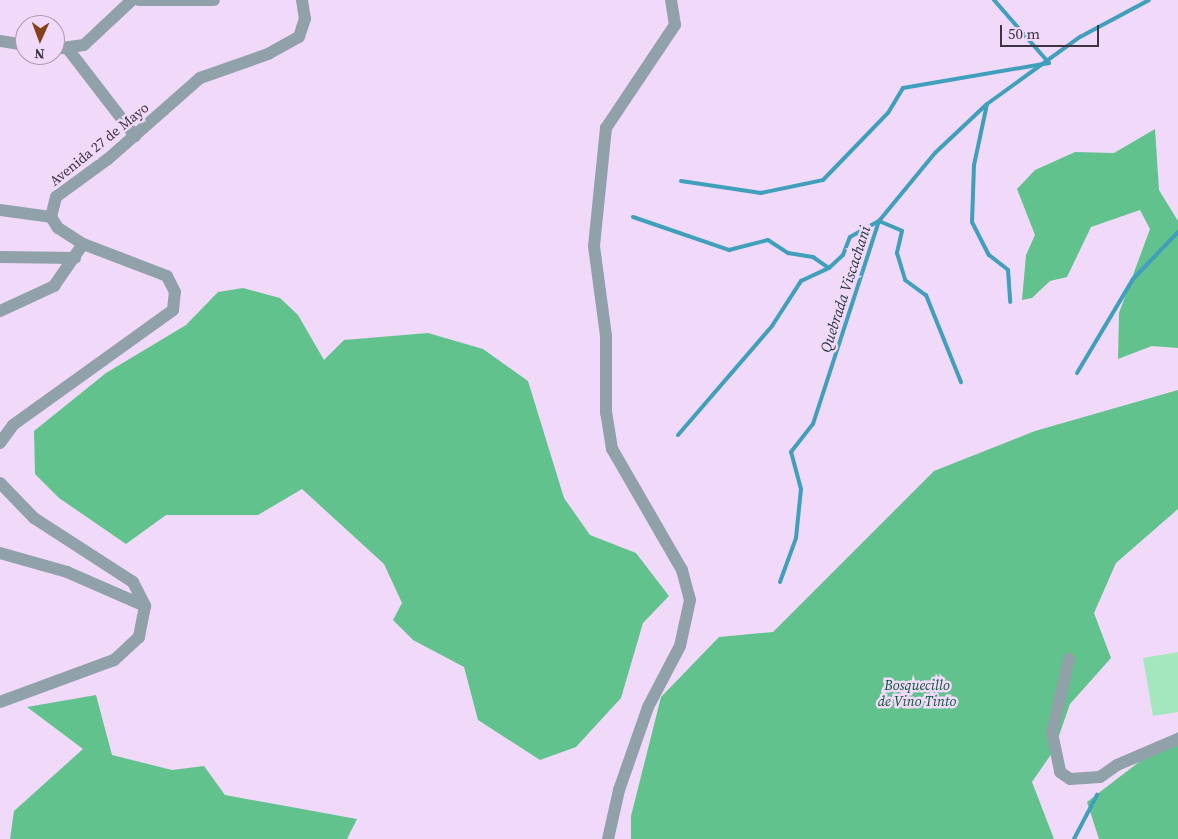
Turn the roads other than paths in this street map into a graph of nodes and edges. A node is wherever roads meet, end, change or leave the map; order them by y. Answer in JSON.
{"nodes":[{"id":1,"x":132,"y":0,"type":"edge"},
{"id":2,"x":139,"y":0,"type":"edge"},
{"id":3,"x":214,"y":0,"type":"edge"},
{"id":4,"x":302,"y":0,"type":"edge"},
{"id":5,"x":671,"y":0,"type":"edge"},
{"id":6,"x":0,"y":41,"type":"edge"},
{"id":7,"x":15,"y":43,"type":"edge"},
{"id":8,"x":65,"y":48,"type":"edge"},
{"id":9,"x":65,"y":54,"type":"edge"},
{"id":10,"x":135,"y":136,"type":"junction"},
{"id":11,"x":0,"y":210,"type":"edge"},
{"id":12,"x":50,"y":217,"type":"junction"},
{"id":13,"x":83,"y":244,"type":"junction"},
{"id":14,"x":0,"y":257,"type":"edge"},
{"id":15,"x":75,"y":258,"type":"junction"},
{"id":16,"x":0,"y":311,"type":"edge"},
{"id":17,"x":0,"y":443,"type":"edge"},
{"id":18,"x":0,"y":483,"type":"edge"},
{"id":19,"x":0,"y":553,"type":"edge"},
{"id":20,"x":145,"y":606,"type":"junction"},
{"id":21,"x":1069,"y":659,"type":"dead end"},
{"id":22,"x":0,"y":702,"type":"edge"},
{"id":23,"x":1178,"y":739,"type":"edge"},
{"id":24,"x":608,"y":839,"type":"edge"}],
"edges":[{"from":1,"to":8,"type":"street"},
{"from":2,"to":3,"type":"street"},
{"from":4,"to":10,"type":"street","name":"Avenida 27 de Mayo"},
{"from":5,"to":24,"type":"street"},
{"from":6,"to":7,"type":"street"},
{"from":9,"to":10,"type":"street"},
{"from":10,"to":12,"type":"street","name":"Avenida 27 de Mayo"},
{"from":11,"to":12,"type":"street"},
{"from":12,"to":13,"type":"street"},
{"from":13,"to":15,"type":"street"},
{"from":13,"to":17,"type":"street"},
{"from":14,"to":15,"type":"street"},
{"from":15,"to":16,"type":"street"},
{"from":18,"to":20,"type":"street"},
{"from":19,"to":20,"type":"street"},
{"from":20,"to":22,"type":"street"},
{"from":21,"to":23,"type":"street"}]}
